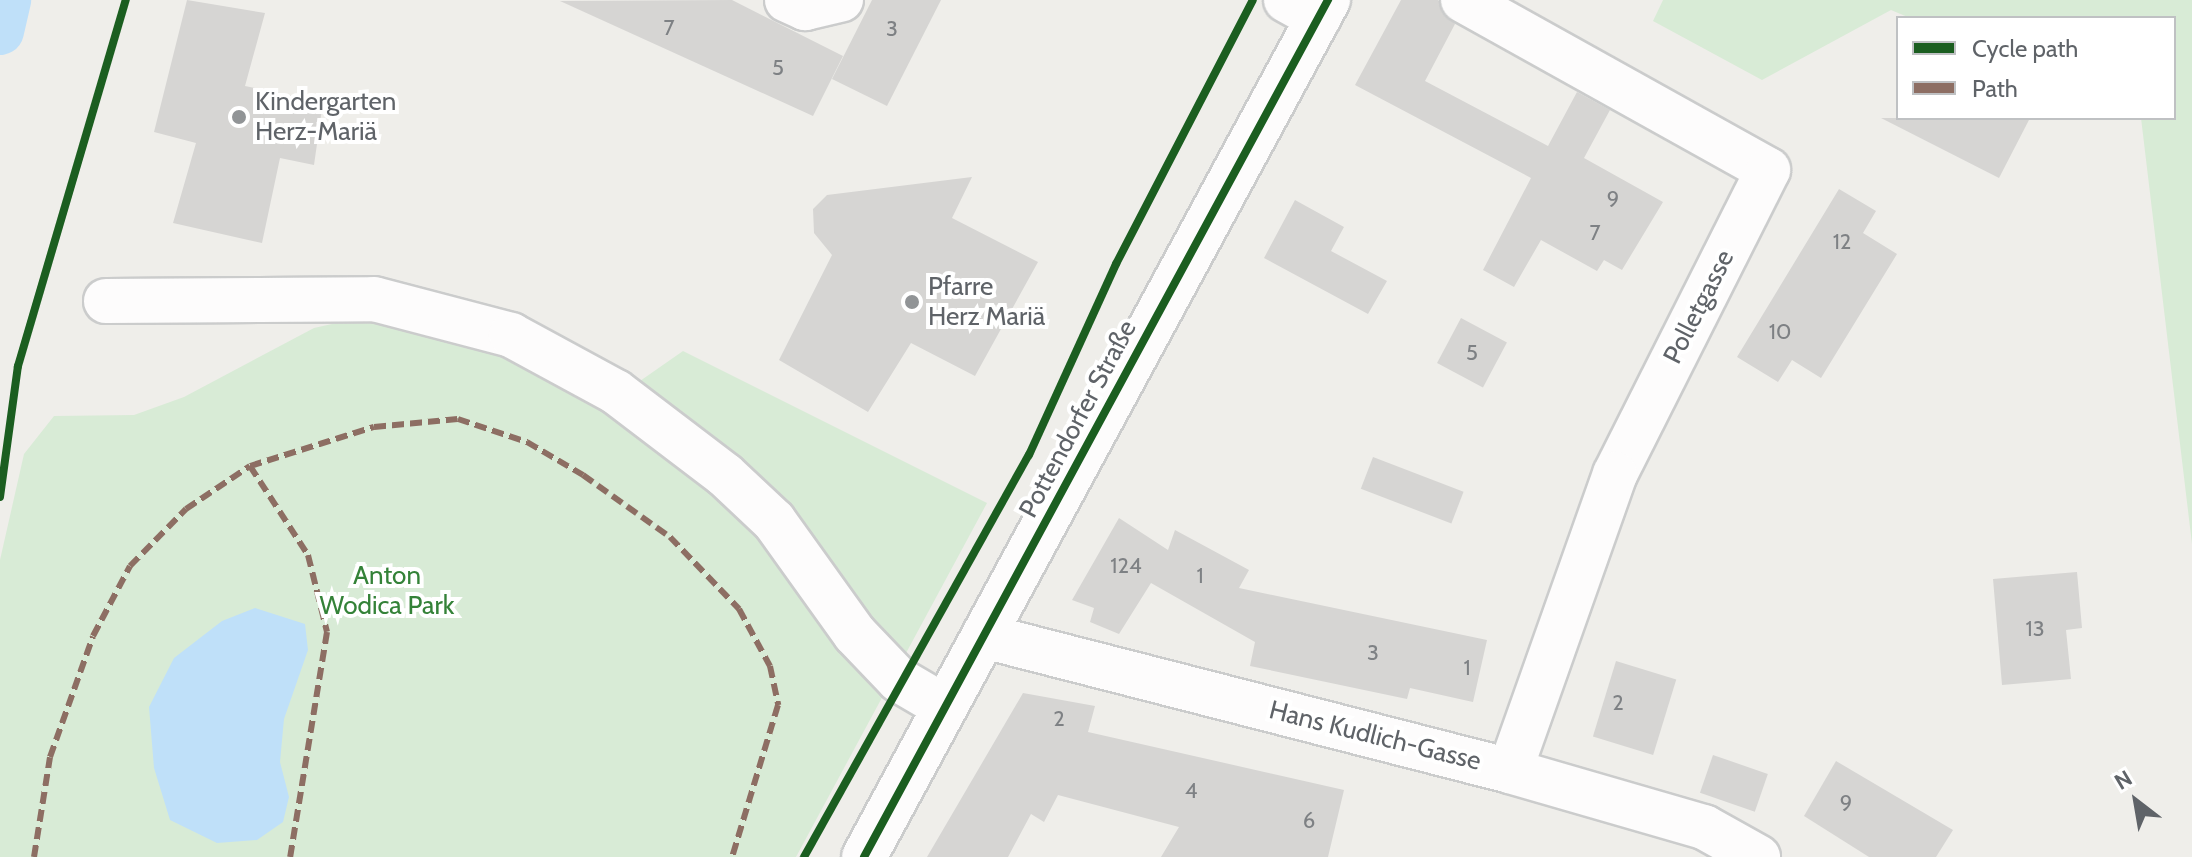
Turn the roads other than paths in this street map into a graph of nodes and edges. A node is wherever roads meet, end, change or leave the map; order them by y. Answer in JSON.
{"nodes":[{"id":1,"x":787,"y":0,"type":"edge"},
{"id":2,"x":841,"y":0,"type":"edge"},
{"id":3,"x":1463,"y":0,"type":"edge"},
{"id":4,"x":1311,"y":6,"type":"edge"},
{"id":5,"x":106,"y":301,"type":"dead end"},
{"id":6,"x":984,"y":636,"type":"junction"},
{"id":7,"x":945,"y":707,"type":"junction"},
{"id":8,"x":1510,"y":771,"type":"junction"},
{"id":9,"x":1700,"y":842,"type":"edge"},
{"id":10,"x":864,"y":857,"type":"edge"},
{"id":11,"x":1758,"y":857,"type":"edge"}],
"edges":[{"from":1,"to":2,"type":"street"},
{"from":3,"to":8,"type":"street","name":"Polletgasse"},
{"from":4,"to":6,"type":"street","name":"Pottendorfer Straße"},
{"from":5,"to":7,"type":"street"},
{"from":6,"to":7,"type":"street","name":"Pottendorfer Straße"},
{"from":6,"to":8,"type":"street","name":"Hans Kudlich-Gasse"},
{"from":7,"to":10,"type":"street","name":"Pottendorfer Straße"},
{"from":8,"to":9,"type":"street","name":"Hans Kudlich-Gasse"},
{"from":9,"to":11,"type":"street","name":"Hans Kudlich-Gasse"}]}
